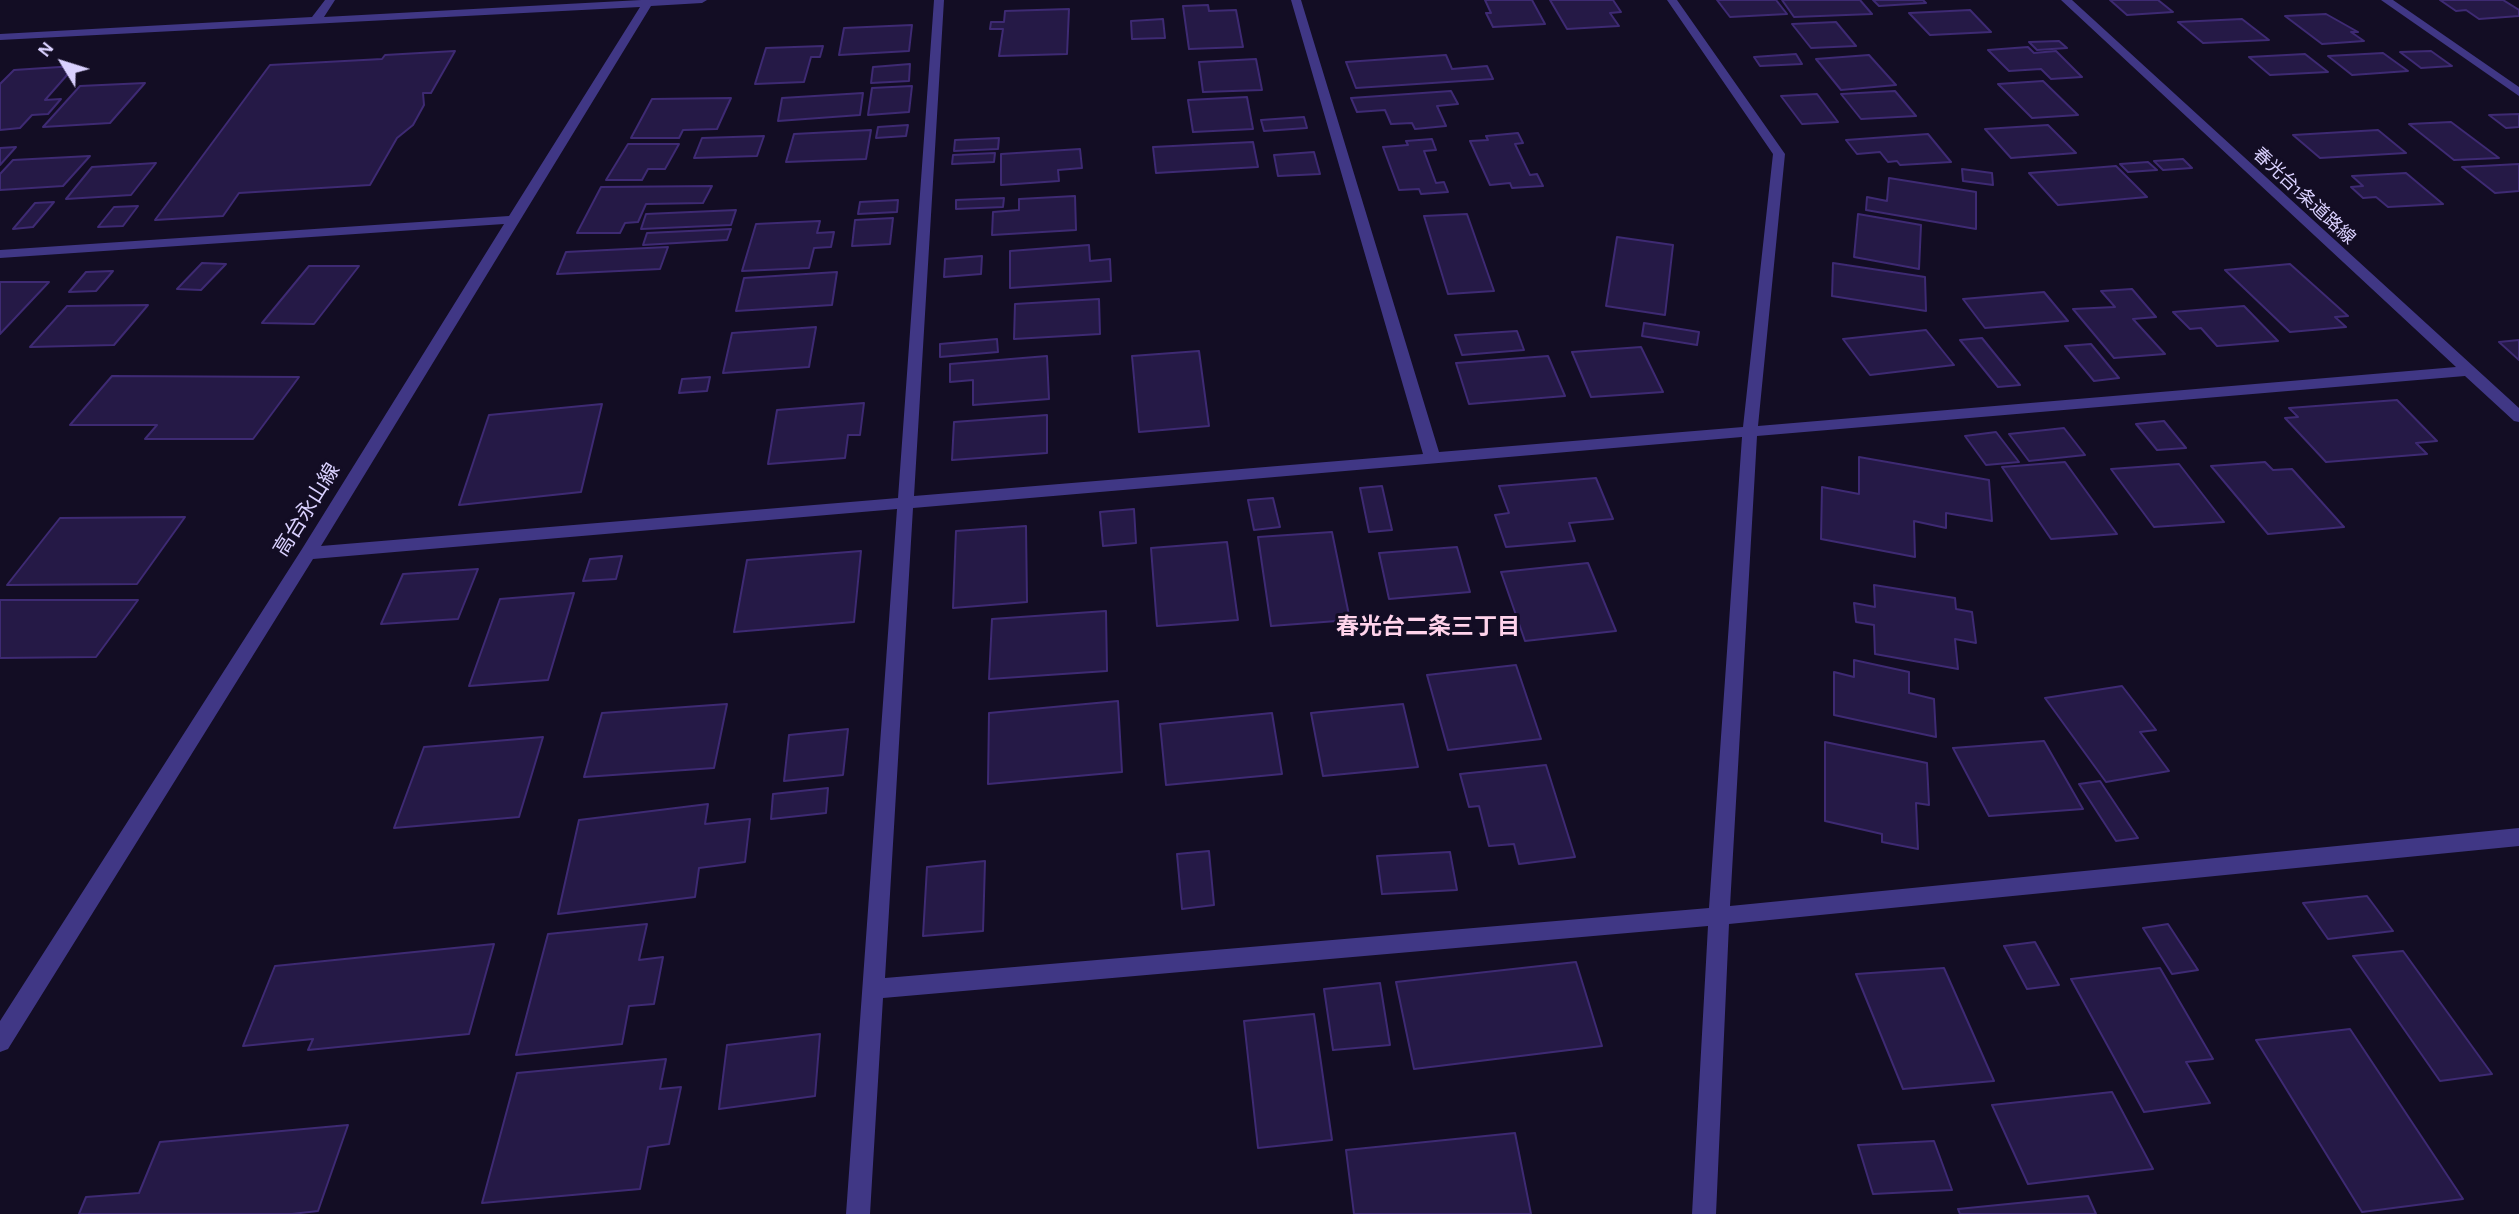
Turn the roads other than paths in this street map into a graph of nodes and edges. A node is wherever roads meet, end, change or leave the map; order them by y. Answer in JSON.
{"nodes":[{"id":1,"x":330,"y":0,"type":"edge"},
{"id":2,"x":702,"y":0,"type":"edge"},
{"id":3,"x":939,"y":0,"type":"edge"},
{"id":4,"x":1296,"y":0,"type":"edge"},
{"id":5,"x":1672,"y":0,"type":"edge"},
{"id":6,"x":2066,"y":0,"type":"edge"},
{"id":7,"x":2386,"y":0,"type":"edge"},
{"id":8,"x":648,"y":2,"type":"edge"},
{"id":9,"x":315,"y":21,"type":"junction"},
{"id":10,"x":0,"y":37,"type":"edge"},
{"id":11,"x":2519,"y":92,"type":"edge"},
{"id":12,"x":512,"y":220,"type":"junction"},
{"id":13,"x":0,"y":254,"type":"edge"},
{"id":14,"x":2468,"y":371,"type":"junction"},
{"id":15,"x":2519,"y":417,"type":"edge"},
{"id":16,"x":1750,"y":431,"type":"junction"},
{"id":17,"x":1432,"y":457,"type":"junction"},
{"id":18,"x":904,"y":500,"type":"junction"},
{"id":19,"x":308,"y":553,"type":"junction"},
{"id":20,"x":2519,"y":837,"type":"edge"},
{"id":21,"x":1719,"y":916,"type":"junction"},
{"id":22,"x":872,"y":989,"type":"junction"},
{"id":23,"x":0,"y":1041,"type":"edge"},
{"id":24,"x":858,"y":1214,"type":"edge"},
{"id":25,"x":1704,"y":1214,"type":"edge"}],
"edges":[{"from":1,"to":9,"type":"street"},
{"from":2,"to":8,"type":"street"},
{"from":3,"to":18,"type":"street"},
{"from":4,"to":17,"type":"street"},
{"from":5,"to":16,"type":"street"},
{"from":6,"to":14,"type":"street","name":"春光台1条道路線"},
{"from":7,"to":11,"type":"street"},
{"from":8,"to":9,"type":"street"},
{"from":8,"to":12,"type":"street","name":"高台永山線"},
{"from":9,"to":10,"type":"street"},
{"from":12,"to":13,"type":"street"},
{"from":12,"to":19,"type":"street","name":"高台永山線"},
{"from":14,"to":15,"type":"street","name":"春光台1条道路線"},
{"from":14,"to":16,"type":"street"},
{"from":16,"to":17,"type":"street"},
{"from":16,"to":21,"type":"street"},
{"from":17,"to":18,"type":"street"},
{"from":18,"to":19,"type":"street"},
{"from":18,"to":22,"type":"street"},
{"from":19,"to":23,"type":"street","name":"高台永山線"},
{"from":20,"to":21,"type":"street"},
{"from":21,"to":22,"type":"street"},
{"from":21,"to":25,"type":"street"},
{"from":22,"to":24,"type":"street"}]}
